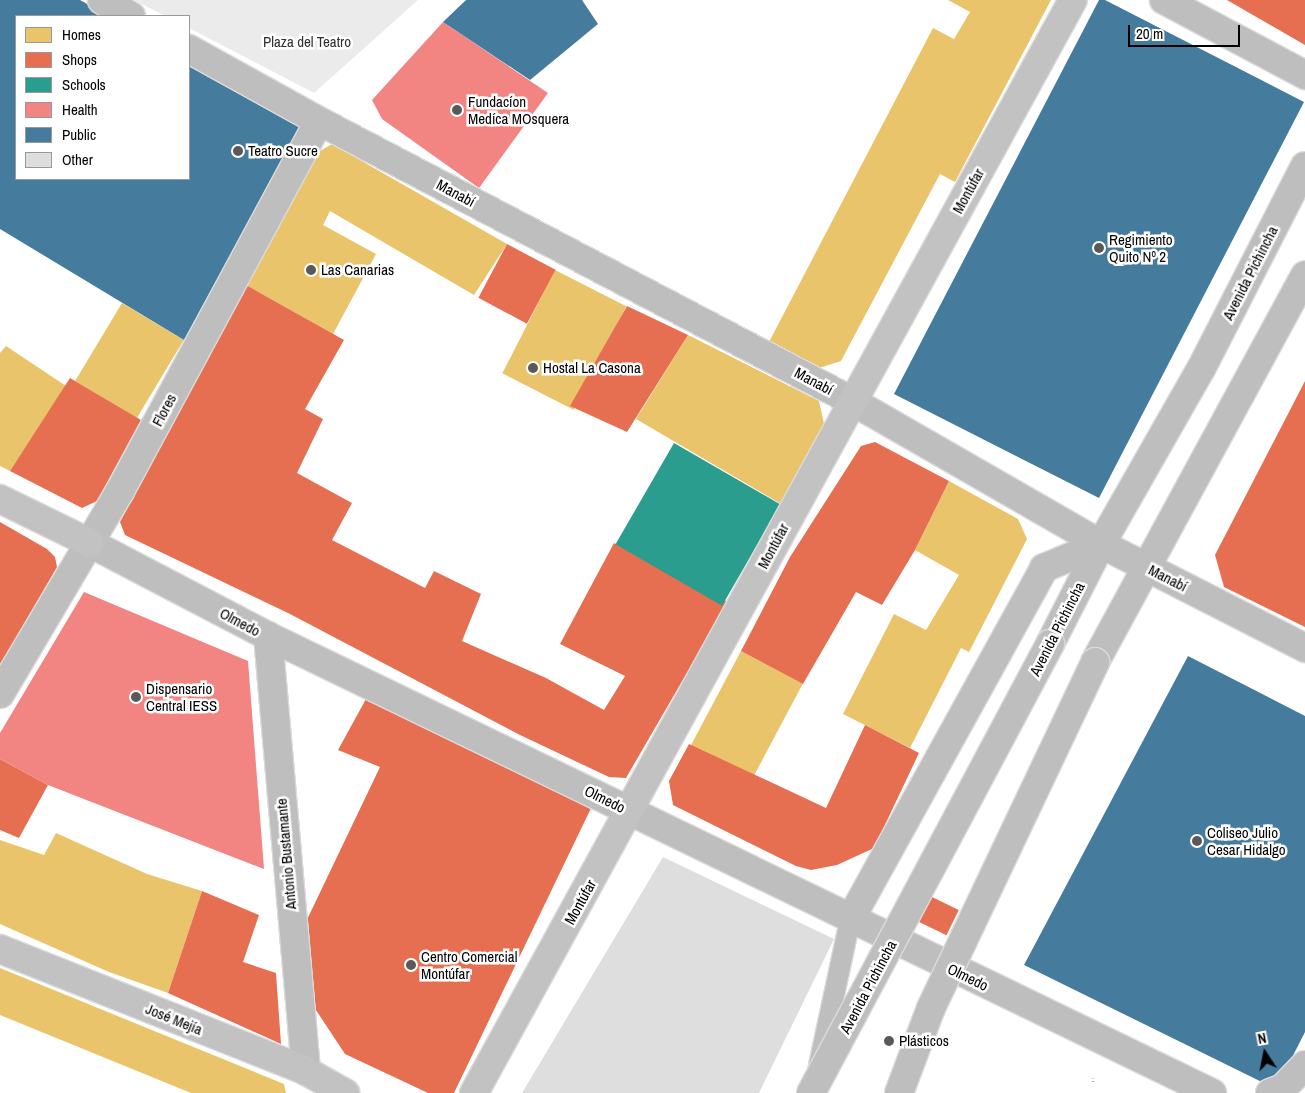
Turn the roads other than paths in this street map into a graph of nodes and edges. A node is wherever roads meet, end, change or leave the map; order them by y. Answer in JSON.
{"nodes":[{"id":1,"x":102,"y":0,"type":"edge"},
{"id":2,"x":1073,"y":0,"type":"edge"},
{"id":3,"x":1164,"y":0,"type":"edge"},
{"id":4,"x":129,"y":15,"type":"edge"},
{"id":5,"x":190,"y":49,"type":"edge"},
{"id":6,"x":1305,"y":75,"type":"edge"},
{"id":7,"x":319,"y":122,"type":"junction"},
{"id":8,"x":1305,"y":166,"type":"edge"},
{"id":9,"x":1305,"y":275,"type":"edge"},
{"id":10,"x":852,"y":401,"type":"junction"},
{"id":11,"x":0,"y":499,"type":"edge"},
{"id":12,"x":90,"y":544,"type":"junction"},
{"id":13,"x":1101,"y":544,"type":"junction"},
{"id":14,"x":1145,"y":567,"type":"junction"},
{"id":15,"x":268,"y":636,"type":"junction"},
{"id":16,"x":1305,"y":648,"type":"edge"},
{"id":17,"x":0,"y":694,"type":"edge"},
{"id":18,"x":630,"y":811,"type":"junction"},
{"id":19,"x":850,"y":920,"type":"junction"},
{"id":20,"x":0,"y":949,"type":"edge"},
{"id":21,"x":1305,"y":1065,"type":"edge"},
{"id":22,"x":306,"y":1071,"type":"junction"},
{"id":23,"x":345,"y":1093,"type":"edge"},
{"id":24,"x":474,"y":1093,"type":"edge"},
{"id":25,"x":812,"y":1093,"type":"edge"},
{"id":26,"x":899,"y":1093,"type":"edge"},
{"id":27,"x":1212,"y":1093,"type":"edge"},
{"id":28,"x":1270,"y":1093,"type":"edge"}],
"edges":[{"from":1,"to":4,"type":"street"},
{"from":2,"to":10,"type":"street","name":"Montúfar"},
{"from":3,"to":6,"type":"street"},
{"from":5,"to":7,"type":"street","name":"Manabí"},
{"from":7,"to":10,"type":"street","name":"Manabí"},
{"from":7,"to":12,"type":"street","name":"Flores"},
{"from":8,"to":13,"type":"street","name":"Avenida Pichincha"},
{"from":9,"to":14,"type":"street"},
{"from":10,"to":13,"type":"street","name":"Manabí"},
{"from":10,"to":18,"type":"street","name":"Montúfar"},
{"from":11,"to":12,"type":"street","name":"Olmedo"},
{"from":12,"to":15,"type":"street","name":"Olmedo"},
{"from":12,"to":17,"type":"street","name":"Flores"},
{"from":13,"to":14,"type":"street","name":"Manabí"},
{"from":13,"to":19,"type":"street"},
{"from":13,"to":25,"type":"street","name":"Avenida Pichincha","bridge":true},
{"from":14,"to":16,"type":"street","name":"Manabí"},
{"from":14,"to":26,"type":"street","bridge":true},
{"from":15,"to":18,"type":"street","name":"Olmedo"},
{"from":15,"to":22,"type":"street","name":"Antonio Bustamante"},
{"from":18,"to":19,"type":"street","name":"Olmedo"},
{"from":18,"to":24,"type":"street","name":"Montúfar"},
{"from":19,"to":25,"type":"lane"},
{"from":19,"to":27,"type":"street","name":"Olmedo"},
{"from":20,"to":22,"type":"street","name":"José Mejía"},
{"from":21,"to":28,"type":"street"},
{"from":22,"to":23,"type":"street","name":"José Mejía"}]}
